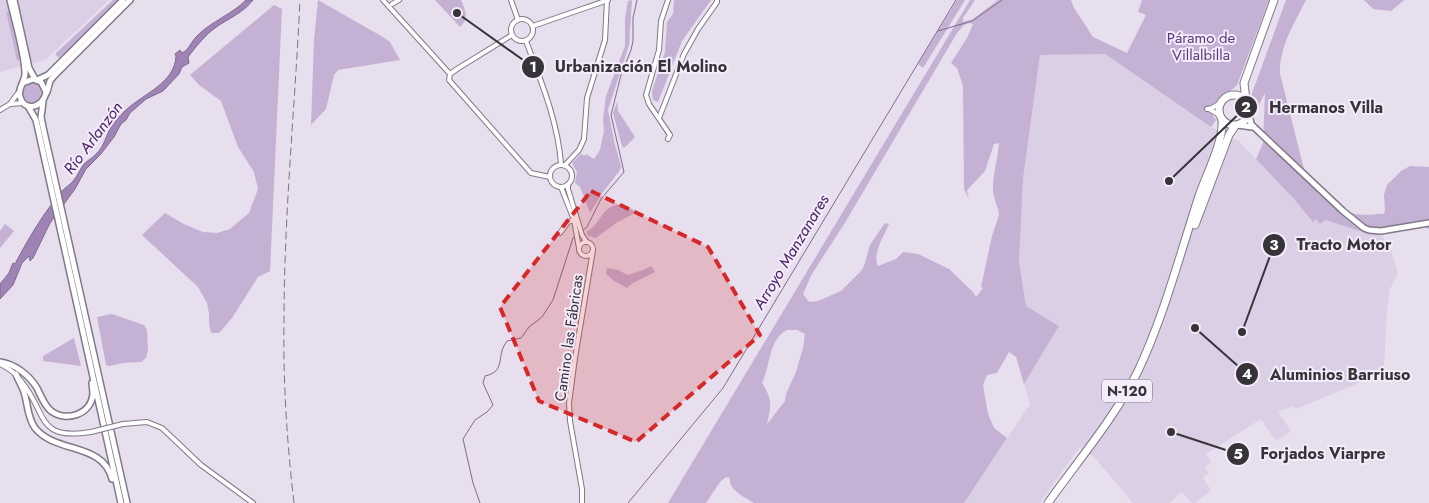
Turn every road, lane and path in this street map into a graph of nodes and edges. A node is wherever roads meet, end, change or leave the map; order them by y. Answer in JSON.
{"nodes":[{"id":1,"x":10,"y":0,"type":"edge"},
{"id":2,"x":14,"y":0,"type":"edge"},
{"id":3,"x":123,"y":0,"type":"edge"},
{"id":4,"x":130,"y":0,"type":"edge"},
{"id":5,"x":383,"y":0,"type":"edge"},
{"id":6,"x":399,"y":0,"type":"edge"},
{"id":7,"x":511,"y":0,"type":"edge"},
{"id":8,"x":607,"y":0,"type":"edge"},
{"id":9,"x":668,"y":0,"type":"edge"},
{"id":10,"x":718,"y":0,"type":"edge"},
{"id":11,"x":1274,"y":0,"type":"edge"},
{"id":12,"x":392,"y":4,"type":"dead end"},
{"id":13,"x":518,"y":20,"type":"junction"},
{"id":14,"x":533,"y":26,"type":"junction"},
{"id":15,"x":512,"y":36,"type":"junction"},
{"id":16,"x":526,"y":41,"type":"junction"},
{"id":17,"x":449,"y":76,"type":"junction"},
{"id":18,"x":36,"y":80,"type":"junction"},
{"id":19,"x":1244,"y":83,"type":"junction"},
{"id":20,"x":23,"y":84,"type":"junction"},
{"id":21,"x":19,"y":91,"type":"junction"},
{"id":22,"x":46,"y":95,"type":"junction"},
{"id":23,"x":1230,"y":95,"type":"junction"},
{"id":24,"x":1246,"y":101,"type":"junction"},
{"id":25,"x":42,"y":102,"type":"junction"},
{"id":26,"x":1220,"y":103,"type":"junction"},
{"id":27,"x":10,"y":104,"type":"junction"},
{"id":28,"x":26,"y":104,"type":"junction"},
{"id":29,"x":0,"y":110,"type":"edge"},
{"id":30,"x":1249,"y":114,"type":"junction"},
{"id":31,"x":659,"y":118,"type":"junction"},
{"id":32,"x":1221,"y":118,"type":"junction"},
{"id":33,"x":1237,"y":125,"type":"junction"},
{"id":34,"x":1255,"y":128,"type":"junction"},
{"id":35,"x":668,"y":139,"type":"dead end"},
{"id":36,"x":563,"y":165,"type":"junction"},
{"id":37,"x":550,"y":176,"type":"junction"},
{"id":38,"x":568,"y":184,"type":"junction"},
{"id":39,"x":561,"y":187,"type":"junction"},
{"id":40,"x":574,"y":220,"type":"junction"},
{"id":41,"x":1429,"y":223,"type":"edge"},
{"id":42,"x":578,"y":228,"type":"junction"},
{"id":43,"x":560,"y":233,"type":"dead end"},
{"id":44,"x":586,"y":242,"type":"junction"},
{"id":45,"x":579,"y":248,"type":"junction"},
{"id":46,"x":594,"y":250,"type":"junction"},
{"id":47,"x":585,"y":256,"type":"junction"},
{"id":48,"x":1178,"y":264,"type":"junction"},
{"id":49,"x":591,"y":266,"type":"junction"},
{"id":50,"x":0,"y":363,"type":"edge"},
{"id":51,"x":0,"y":368,"type":"edge"},
{"id":52,"x":8,"y":369,"type":"junction"},
{"id":53,"x":16,"y":374,"type":"junction"},
{"id":54,"x":93,"y":375,"type":"junction"},
{"id":55,"x":120,"y":501,"type":"edge"},
{"id":56,"x":127,"y":503,"type":"edge"},
{"id":57,"x":253,"y":503,"type":"edge"},
{"id":58,"x":582,"y":503,"type":"edge"},
{"id":59,"x":1048,"y":503,"type":"edge"}],
"edges":[{"from":1,"to":20,"type":"main road"},
{"from":2,"to":18,"type":"main road"},
{"from":3,"to":18,"type":"main road"},
{"from":4,"to":22,"type":"main road"},
{"from":5,"to":17,"type":"street"},
{"from":6,"to":12,"type":"street"},
{"from":7,"to":13,"type":"street"},
{"from":8,"to":14,"type":"street"},
{"from":8,"to":36,"type":"street"},
{"from":9,"to":31,"type":"street"},
{"from":10,"to":31,"type":"street"},
{"from":11,"to":19,"type":"highway"},
{"from":13,"to":14,"type":"street"},
{"from":13,"to":15,"type":"street"},
{"from":14,"to":16,"type":"street"},
{"from":15,"to":16,"type":"street"},
{"from":15,"to":17,"type":"street"},
{"from":16,"to":36,"type":"street"},
{"from":17,"to":37,"type":"street"},
{"from":18,"to":20,"type":"main road"},
{"from":18,"to":22,"type":"main road"},
{"from":19,"to":23,"type":"highway"},
{"from":19,"to":24,"type":"highway"},
{"from":20,"to":21,"type":"main road"},
{"from":21,"to":27,"type":"street"},
{"from":21,"to":28,"type":"main road"},
{"from":22,"to":25,"type":"main road"},
{"from":23,"to":24,"type":"highway"},
{"from":23,"to":26,"type":"highway"},
{"from":24,"to":30,"type":"highway"},
{"from":25,"to":28,"type":"main road"},
{"from":25,"to":56,"type":"main road"},
{"from":26,"to":32,"type":"highway","number":"N-120"},
{"from":26,"to":32,"type":"street"},
{"from":27,"to":28,"type":"street"},
{"from":27,"to":29,"type":"street"},
{"from":28,"to":54,"type":"main road"},
{"from":30,"to":33,"type":"highway","number":"N-120"},
{"from":30,"to":34,"type":"main road"},
{"from":31,"to":35,"type":"street"},
{"from":32,"to":33,"type":"highway"},
{"from":32,"to":48,"type":"highway","number":"N-120"},
{"from":33,"to":34,"type":"main road"},
{"from":33,"to":48,"type":"highway","number":"N-120"},
{"from":34,"to":41,"type":"main road"},
{"from":36,"to":37,"type":"street"},
{"from":36,"to":38,"type":"street"},
{"from":37,"to":39,"type":"street"},
{"from":38,"to":39,"type":"street"},
{"from":38,"to":42,"type":"street"},
{"from":39,"to":40,"type":"street"},
{"from":40,"to":42,"type":"street"},
{"from":40,"to":43,"type":"street"},
{"from":42,"to":44,"type":"street"},
{"from":42,"to":45,"type":"street"},
{"from":44,"to":45,"type":"street"},
{"from":44,"to":46,"type":"street"},
{"from":45,"to":47,"type":"street"},
{"from":46,"to":47,"type":"street"},
{"from":46,"to":49,"type":"street","name":"Camino las Fábricas"},
{"from":47,"to":49,"type":"street","name":"Camino las Fábricas"},
{"from":48,"to":59,"type":"highway","number":"N-120"},
{"from":49,"to":58,"type":"street","name":"Camino las Fábricas"},
{"from":50,"to":52,"type":"street"},
{"from":50,"to":54,"type":"main road"},
{"from":51,"to":52,"type":"street"},
{"from":52,"to":53,"type":"street"},
{"from":53,"to":55,"type":"main road"},
{"from":53,"to":57,"type":"street","bridge":true},
{"from":54,"to":55,"type":"main road"}]}
